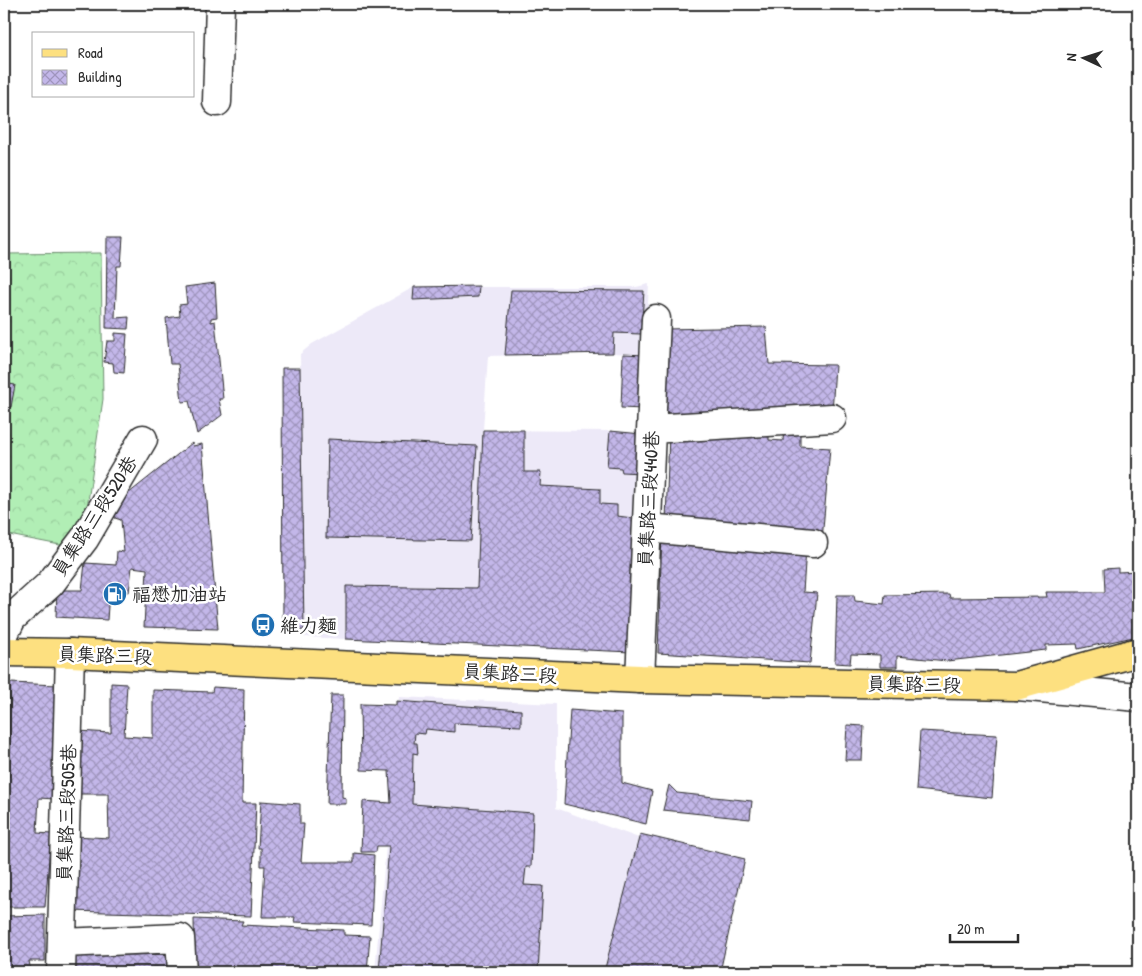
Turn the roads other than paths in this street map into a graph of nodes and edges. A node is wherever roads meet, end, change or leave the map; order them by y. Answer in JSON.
{"nodes":[{"id":1,"x":220,"y":4,"type":"edge"},
{"id":2,"x":217,"y":102,"type":"dead end"},
{"id":3,"x":656,"y":318,"type":"dead end"},
{"id":4,"x":832,"y":418,"type":"dead end"},
{"id":5,"x":651,"y":429,"type":"junction"},
{"id":6,"x":143,"y":439,"type":"dead end"},
{"id":7,"x":647,"y":528,"type":"junction"},
{"id":8,"x":813,"y":543,"type":"dead end"},
{"id":9,"x":4,"y":634,"type":"edge"},
{"id":10,"x":4,"y":652,"type":"edge"},
{"id":11,"x":1138,"y":652,"type":"edge"},
{"id":12,"x":70,"y":653,"type":"junction"},
{"id":13,"x":640,"y":679,"type":"junction"},
{"id":14,"x":1016,"y":686,"type":"junction"},
{"id":15,"x":1138,"y":697,"type":"edge"},
{"id":16,"x":62,"y":943,"type":"junction"},
{"id":17,"x":61,"y":972,"type":"edge"},
{"id":18,"x":182,"y":972,"type":"edge"}],
"edges":[{"from":1,"to":2,"type":"street"},
{"from":3,"to":5,"type":"street","name":"員集路三段440巷"},
{"from":4,"to":5,"type":"street"},
{"from":5,"to":7,"type":"street","name":"員集路三段440巷"},
{"from":6,"to":9,"type":"street","name":"員集路三段520巷"},
{"from":7,"to":8,"type":"street"},
{"from":7,"to":13,"type":"street","name":"員集路三段440巷"},
{"from":10,"to":12,"type":"main road","name":"員集路三段"},
{"from":11,"to":14,"type":"main road","name":"員集路三段"},
{"from":12,"to":13,"type":"main road","name":"員集路三段"},
{"from":12,"to":16,"type":"street","name":"員集路三段505巷"},
{"from":13,"to":14,"type":"main road","name":"員集路三段"},
{"from":14,"to":15,"type":"street"},
{"from":16,"to":17,"type":"street","name":"員集路三段505巷"},
{"from":16,"to":18,"type":"street"}]}
